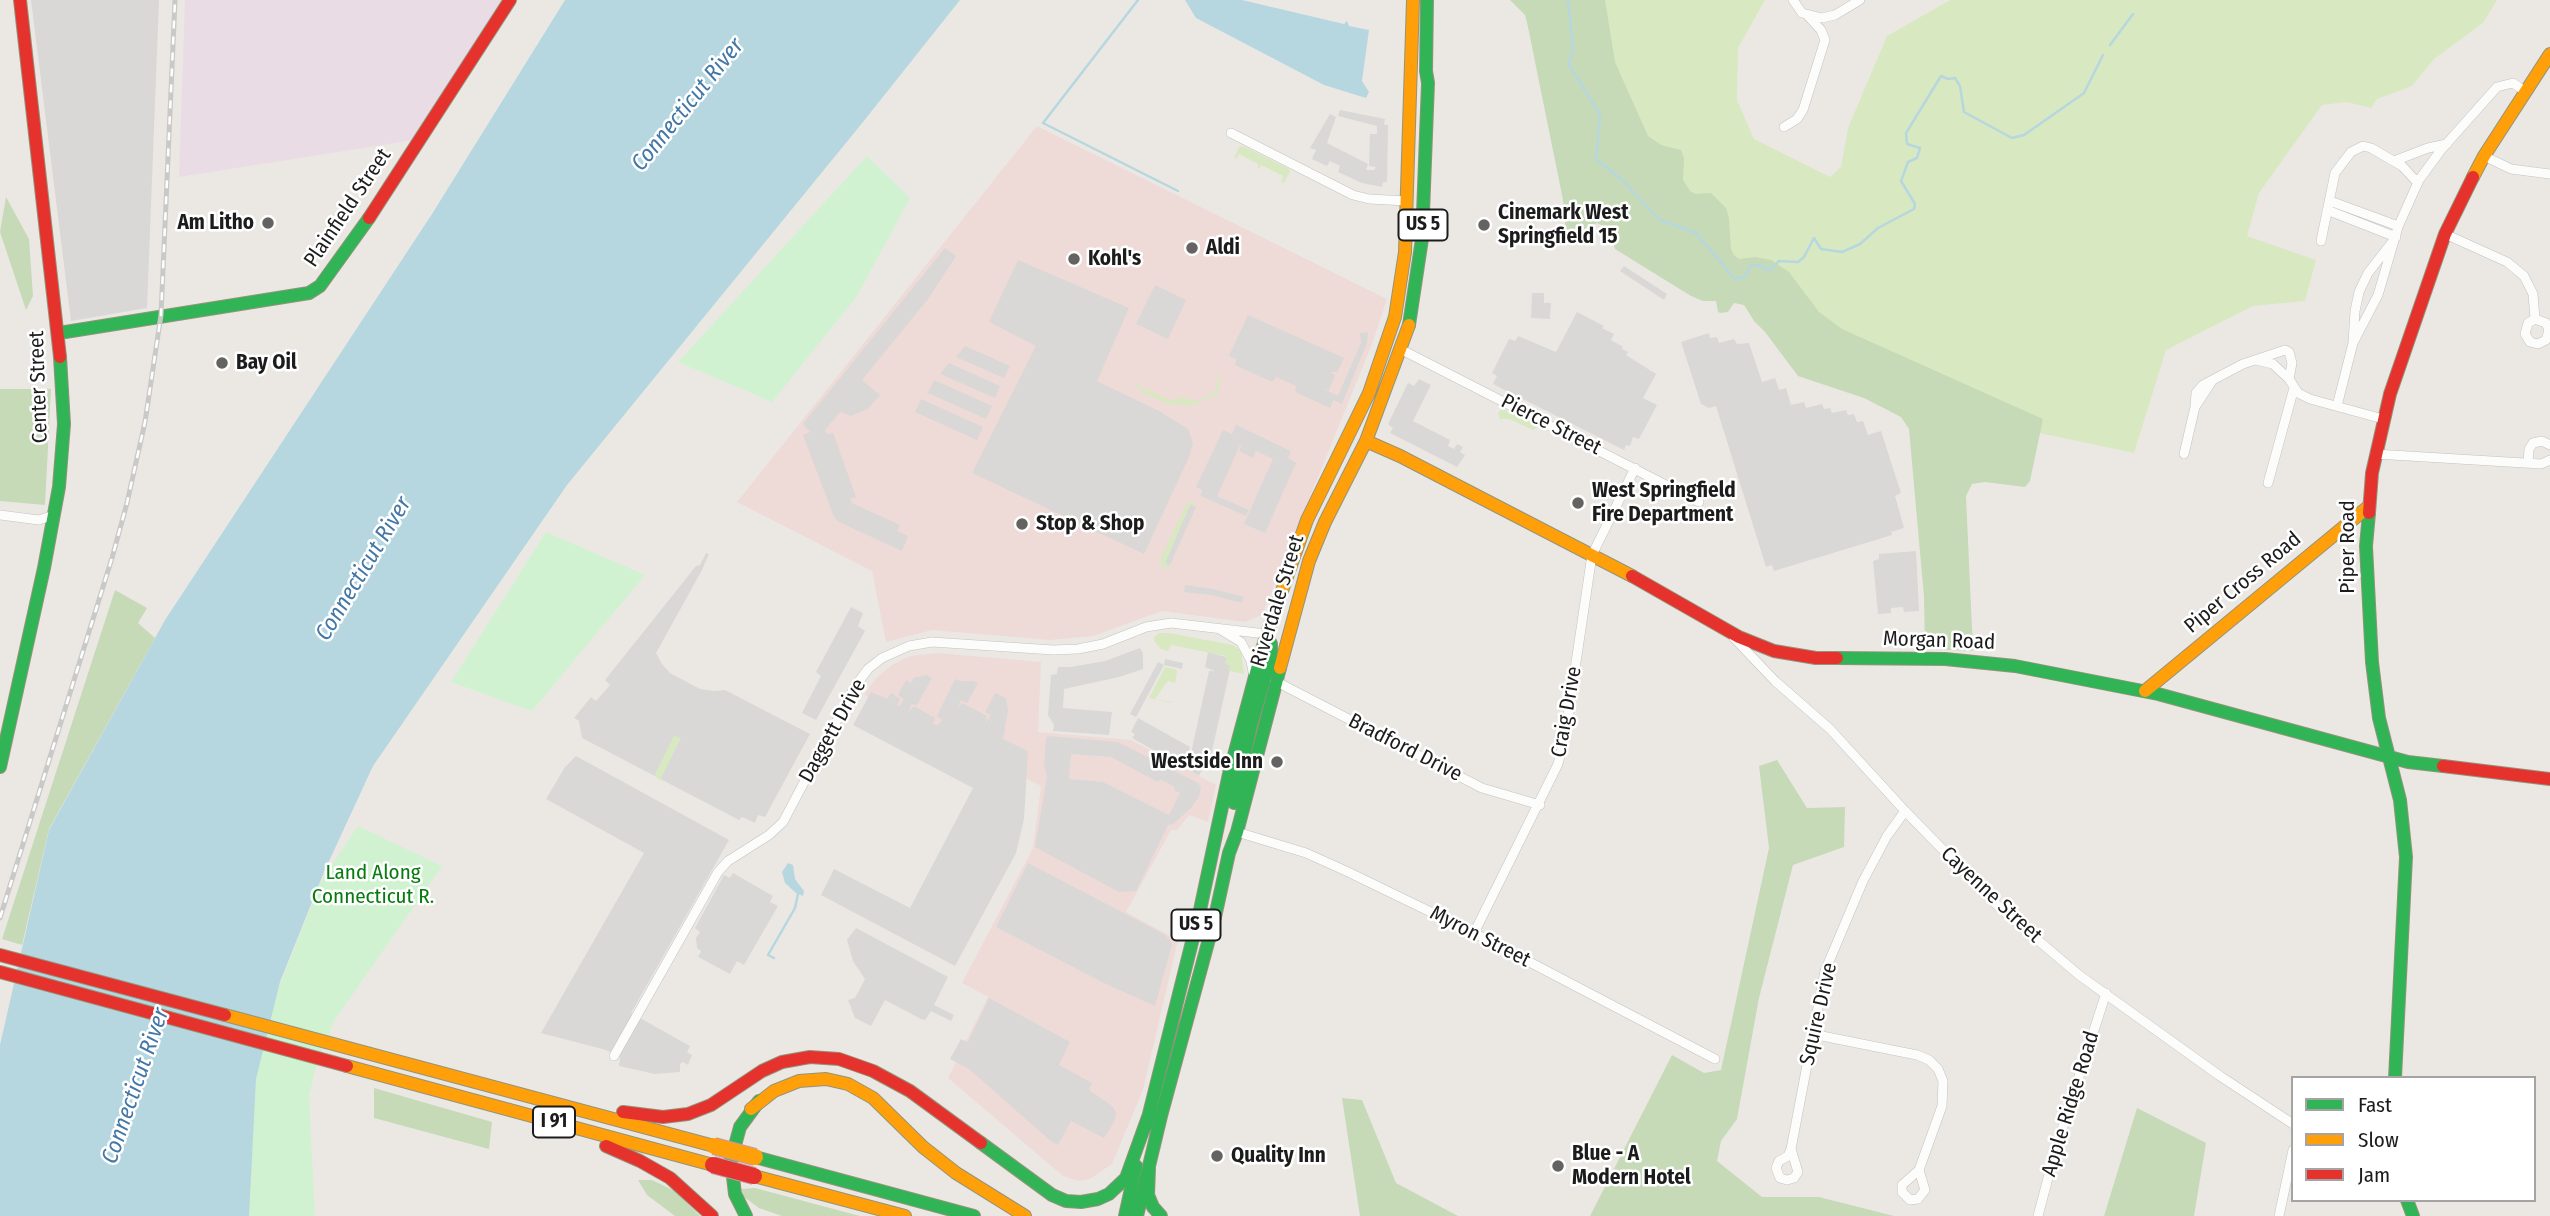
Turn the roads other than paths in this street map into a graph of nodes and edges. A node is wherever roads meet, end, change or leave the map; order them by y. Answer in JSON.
{"nodes":[{"id":1,"x":20,"y":0,"type":"edge"},
{"id":2,"x":510,"y":0,"type":"edge"},
{"id":3,"x":1413,"y":0,"type":"edge"},
{"id":4,"x":1427,"y":0,"type":"edge"},
{"id":5,"x":1793,"y":0,"type":"edge"},
{"id":6,"x":1860,"y":0,"type":"edge"},
{"id":7,"x":1808,"y":16,"type":"junction"},
{"id":8,"x":2550,"y":54,"type":"edge"},
{"id":9,"x":2526,"y":92,"type":"junction"},
{"id":10,"x":1410,"y":99,"type":"junction"},
{"id":11,"x":1784,"y":127,"type":"dead end"},
{"id":12,"x":1231,"y":133,"type":"dead end"},
{"id":13,"x":2446,"y":144,"type":"junction"},
{"id":14,"x":2484,"y":156,"type":"junction"},
{"id":15,"x":2395,"y":161,"type":"junction"},
{"id":16,"x":2550,"y":174,"type":"edge"},
{"id":17,"x":1425,"y":182,"type":"junction"},
{"id":18,"x":2418,"y":183,"type":"junction"},
{"id":19,"x":1407,"y":201,"type":"junction"},
{"id":20,"x":2329,"y":205,"type":"junction"},
{"id":21,"x":2398,"y":226,"type":"junction"},
{"id":22,"x":2445,"y":234,"type":"junction"},
{"id":23,"x":2396,"y":237,"type":"junction"},
{"id":24,"x":2320,"y":241,"type":"dead end"},
{"id":25,"x":2536,"y":319,"type":"dead end"},
{"id":26,"x":59,"y":333,"type":"junction"},
{"id":27,"x":2353,"y":343,"type":"junction"},
{"id":28,"x":1402,"y":351,"type":"junction"},
{"id":29,"x":2251,"y":361,"type":"junction"},
{"id":30,"x":2289,"y":379,"type":"junction"},
{"id":31,"x":2294,"y":388,"type":"junction"},
{"id":32,"x":2337,"y":406,"type":"junction"},
{"id":33,"x":2383,"y":419,"type":"junction"},
{"id":34,"x":1347,"y":436,"type":"junction"},
{"id":35,"x":1366,"y":441,"type":"junction"},
{"id":36,"x":2550,"y":445,"type":"edge"},
{"id":37,"x":2183,"y":454,"type":"dead end"},
{"id":38,"x":2375,"y":454,"type":"junction"},
{"id":39,"x":2550,"y":460,"type":"edge"},
{"id":40,"x":2528,"y":463,"type":"junction"},
{"id":41,"x":1635,"y":468,"type":"junction"},
{"id":42,"x":2268,"y":483,"type":"dead end"},
{"id":43,"x":1699,"y":502,"type":"dead end"},
{"id":44,"x":2368,"y":507,"type":"junction"},
{"id":45,"x":0,"y":515,"type":"edge"},
{"id":46,"x":54,"y":515,"type":"junction"},
{"id":47,"x":1592,"y":555,"type":"junction"},
{"id":48,"x":1292,"y":620,"type":"junction"},
{"id":49,"x":1723,"y":628,"type":"junction"},
{"id":50,"x":1220,"y":630,"type":"junction"},
{"id":51,"x":1266,"y":634,"type":"junction"},
{"id":52,"x":1767,"y":649,"type":"junction"},
{"id":53,"x":1254,"y":676,"type":"junction"},
{"id":54,"x":1275,"y":681,"type":"junction"},
{"id":55,"x":1775,"y":681,"type":"junction"},
{"id":56,"x":2145,"y":691,"type":"junction"},
{"id":57,"x":2390,"y":759,"type":"junction"},
{"id":58,"x":0,"y":767,"type":"edge"},
{"id":59,"x":2550,"y":779,"type":"edge"},
{"id":60,"x":1540,"y":805,"type":"junction"},
{"id":61,"x":1905,"y":811,"type":"junction"},
{"id":62,"x":1237,"y":832,"type":"junction"},
{"id":63,"x":1229,"y":853,"type":"junction"},
{"id":64,"x":1474,"y":933,"type":"junction"},
{"id":65,"x":0,"y":955,"type":"edge"},
{"id":66,"x":0,"y":972,"type":"edge"},
{"id":67,"x":2106,"y":993,"type":"junction"},
{"id":68,"x":1812,"y":1034,"type":"junction"},
{"id":69,"x":614,"y":1056,"type":"dead end"},
{"id":70,"x":1715,"y":1059,"type":"dead end"},
{"id":71,"x":397,"y":1070,"type":"junction"},
{"id":72,"x":2395,"y":1076,"type":"edge"},
{"id":73,"x":533,"y":1098,"type":"junction"},
{"id":74,"x":751,"y":1109,"type":"junction"},
{"id":75,"x":937,"y":1110,"type":"junction"},
{"id":76,"x":535,"y":1117,"type":"junction"},
{"id":77,"x":1148,"y":1117,"type":"junction"},
{"id":78,"x":2291,"y":1123,"type":"edge"},
{"id":79,"x":1791,"y":1149,"type":"dead end"},
{"id":80,"x":2291,"y":1159,"type":"edge"},
{"id":81,"x":1149,"y":1168,"type":"junction"},
{"id":82,"x":1919,"y":1170,"type":"dead end"},
{"id":83,"x":744,"y":1214,"type":"edge"},
{"id":84,"x":712,"y":1216,"type":"edge"},
{"id":85,"x":905,"y":1216,"type":"edge"},
{"id":86,"x":974,"y":1216,"type":"edge"},
{"id":87,"x":1025,"y":1216,"type":"edge"},
{"id":88,"x":1125,"y":1216,"type":"edge"},
{"id":89,"x":1137,"y":1216,"type":"edge"},
{"id":90,"x":1161,"y":1216,"type":"edge"},
{"id":91,"x":2038,"y":1216,"type":"edge"},
{"id":92,"x":2279,"y":1216,"type":"edge"}],
"edges":[{"from":1,"to":26,"type":"main road","name":"Center Street"},
{"from":2,"to":26,"type":"main road","name":"Plainfield Street"},
{"from":3,"to":10,"type":"main road","name":"Riverdale Street","number":"US 5"},
{"from":4,"to":17,"type":"main road","name":"Riverdale Street","number":"US 5"},
{"from":5,"to":7,"type":"street"},
{"from":6,"to":7,"type":"street"},
{"from":7,"to":11,"type":"street"},
{"from":8,"to":9,"type":"main road","name":"Piper Road"},
{"from":9,"to":13,"type":"street"},
{"from":9,"to":14,"type":"main road","name":"Piper Road"},
{"from":10,"to":17,"type":"main road"},
{"from":10,"to":19,"type":"main road","name":"Riverdale Street","number":"US 5"},
{"from":12,"to":19,"type":"street"},
{"from":13,"to":15,"type":"street"},
{"from":13,"to":18,"type":"street"},
{"from":14,"to":16,"type":"street"},
{"from":14,"to":22,"type":"main road","name":"Piper Road"},
{"from":15,"to":18,"type":"street"},
{"from":15,"to":20,"type":"street"},
{"from":17,"to":28,"type":"main road","name":"Riverdale Street","number":"US 5"},
{"from":18,"to":21,"type":"street"},
{"from":19,"to":34,"type":"main road","name":"Riverdale Street","number":"US 5"},
{"from":20,"to":21,"type":"street"},
{"from":20,"to":23,"type":"street"},
{"from":20,"to":24,"type":"street"},
{"from":21,"to":23,"type":"street"},
{"from":22,"to":25,"type":"street"},
{"from":22,"to":33,"type":"main road","name":"Piper Road"},
{"from":23,"to":27,"type":"street"},
{"from":23,"to":27,"type":"street"},
{"from":26,"to":46,"type":"main road","name":"Center Street"},
{"from":27,"to":32,"type":"street"},
{"from":28,"to":35,"type":"main road","name":"Riverdale Street","number":"US 5"},
{"from":28,"to":41,"type":"street","name":"Pierce Street"},
{"from":29,"to":30,"type":"street"},
{"from":29,"to":30,"type":"street"},
{"from":29,"to":37,"type":"street"},
{"from":30,"to":31,"type":"street"},
{"from":31,"to":32,"type":"street"},
{"from":31,"to":42,"type":"street"},
{"from":32,"to":33,"type":"street"},
{"from":33,"to":38,"type":"main road","name":"Piper Road"},
{"from":34,"to":35,"type":"main road","name":"Morgan Road"},
{"from":34,"to":51,"type":"main road","name":"Riverdale Street","number":"US 5"},
{"from":35,"to":47,"type":"main road","name":"Morgan Road"},
{"from":35,"to":48,"type":"main road","name":"Riverdale Street","number":"US 5"},
{"from":36,"to":40,"type":"street"},
{"from":38,"to":40,"type":"street"},
{"from":38,"to":44,"type":"main road","name":"Piper Road"},
{"from":39,"to":40,"type":"street"},
{"from":41,"to":43,"type":"street","name":"Pierce Street"},
{"from":41,"to":47,"type":"street","name":"Craig Drive"},
{"from":44,"to":56,"type":"main road","name":"Piper Cross Road"},
{"from":44,"to":57,"type":"main road","name":"Piper Road"},
{"from":45,"to":46,"type":"street"},
{"from":46,"to":58,"type":"main road","name":"Center Street"},
{"from":47,"to":49,"type":"main road","name":"Morgan Road"},
{"from":47,"to":60,"type":"street","name":"Craig Drive"},
{"from":48,"to":51,"type":"main road"},
{"from":48,"to":54,"type":"main road","name":"Riverdale Street","number":"US 5"},
{"from":49,"to":52,"type":"main road","name":"Morgan Road"},
{"from":49,"to":55,"type":"street","name":"Cayenne Street"},
{"from":50,"to":51,"type":"street","name":"Daggett Drive"},
{"from":50,"to":53,"type":"street"},
{"from":50,"to":69,"type":"street","name":"Daggett Drive"},
{"from":51,"to":53,"type":"main road","name":"Riverdale Street","number":"US 5"},
{"from":51,"to":63,"type":"main road"},
{"from":52,"to":55,"type":"street"},
{"from":52,"to":56,"type":"main road","name":"Morgan Road"},
{"from":53,"to":77,"type":"main road","name":"Riverdale Street","number":"US 5"},
{"from":54,"to":60,"type":"street","name":"Bradford Drive"},
{"from":54,"to":62,"type":"main road","name":"Riverdale Street","number":"US 5"},
{"from":55,"to":61,"type":"street","name":"Cayenne Street"},
{"from":56,"to":57,"type":"main road","name":"Morgan Road"},
{"from":57,"to":59,"type":"main road","name":"Morgan Road"},
{"from":57,"to":72,"type":"main road","name":"Piper Road"},
{"from":60,"to":64,"type":"street","name":"Craig Drive"},
{"from":61,"to":67,"type":"street","name":"Cayenne Street"},
{"from":61,"to":68,"type":"street","name":"Squire Drive"},
{"from":62,"to":63,"type":"main road","name":"Riverdale Street","number":"US 5"},
{"from":62,"to":64,"type":"street","name":"Myron Street"},
{"from":63,"to":81,"type":"main road","name":"Riverdale Street","number":"US 5"},
{"from":64,"to":70,"type":"street","name":"Myron Street"},
{"from":65,"to":71,"type":"main road","number":"I 91"},
{"from":66,"to":71,"type":"main road","number":"I 91"},
{"from":67,"to":78,"type":"street","name":"Cayenne Street"},
{"from":67,"to":91,"type":"street","name":"Apple Ridge Road"},
{"from":68,"to":79,"type":"street","name":"Squire Drive"},
{"from":68,"to":82,"type":"street"},
{"from":71,"to":73,"type":"main road","number":"I 91"},
{"from":71,"to":76,"type":"main road","number":"I 91"},
{"from":73,"to":75,"type":"main road"},
{"from":73,"to":86,"type":"main road","number":"I 91","bridge":true},
{"from":74,"to":75,"type":"main road"},
{"from":74,"to":83,"type":"main road"},
{"from":74,"to":87,"type":"main road"},
{"from":75,"to":77,"type":"main road"},
{"from":76,"to":84,"type":"main road"},
{"from":76,"to":85,"type":"main road","number":"I 91","bridge":true},
{"from":77,"to":88,"type":"main road","name":"Riverdale Street","number":"US 5"},
{"from":80,"to":92,"type":"street"},
{"from":81,"to":89,"type":"main road","name":"Riverdale Street","number":"US 5"},
{"from":81,"to":90,"type":"main road"}]}
